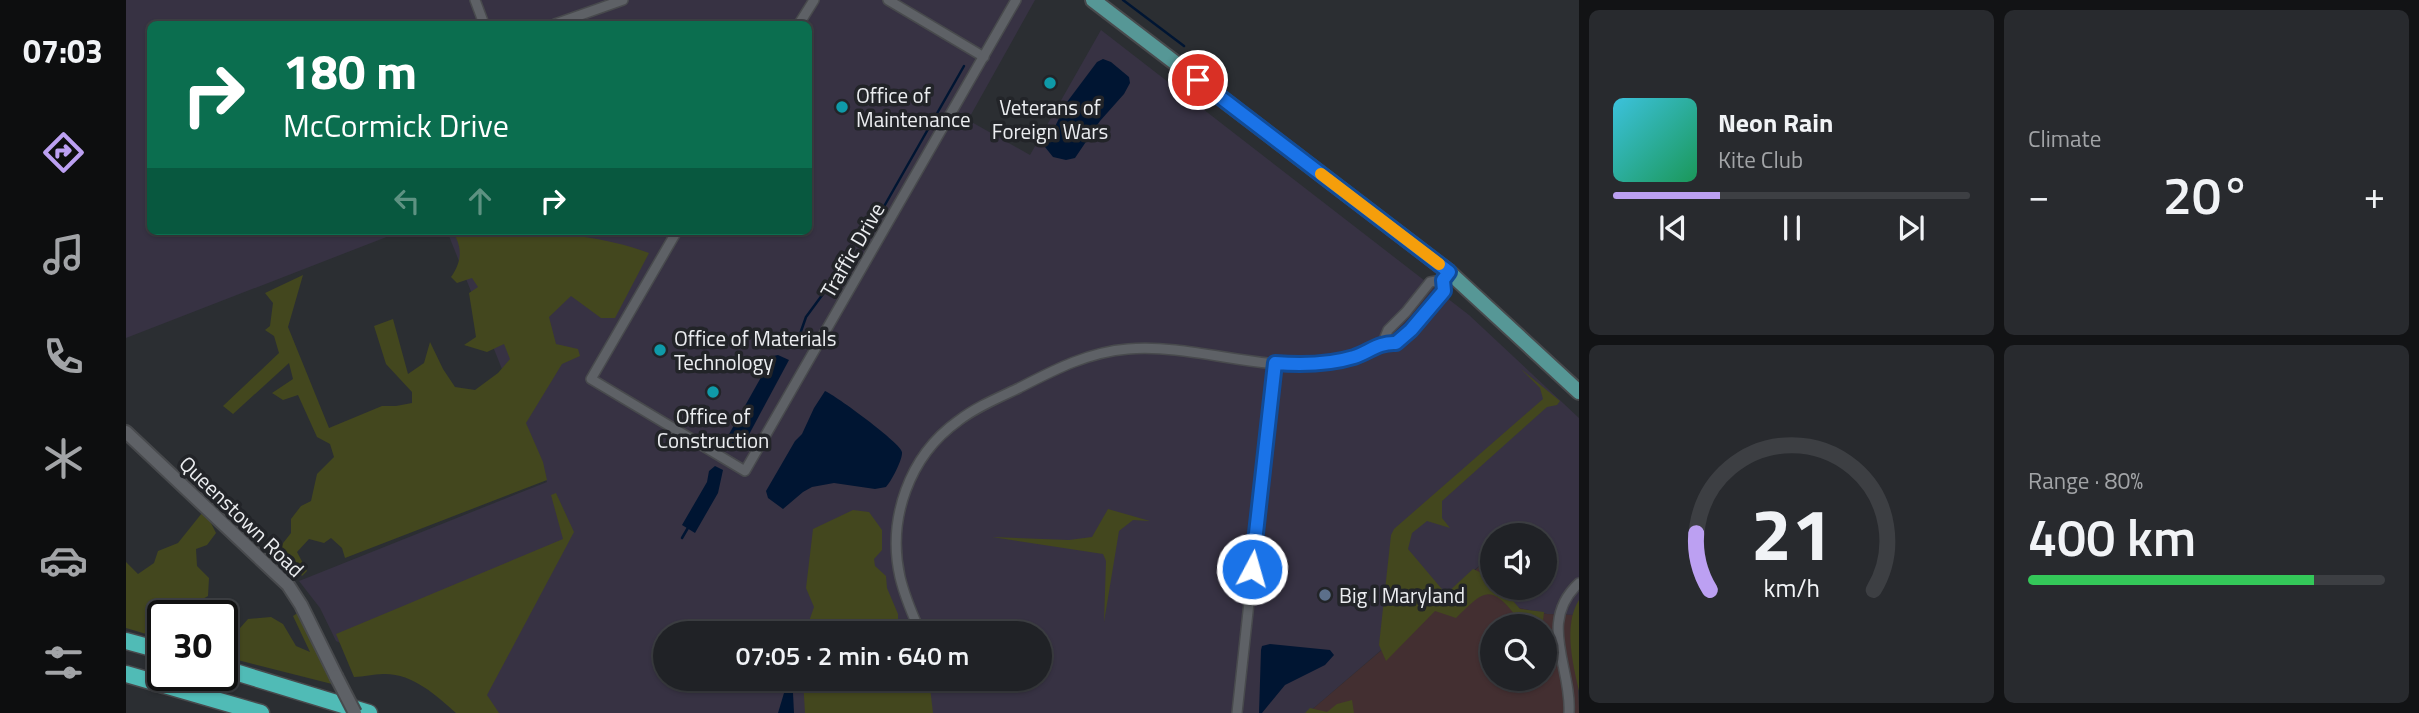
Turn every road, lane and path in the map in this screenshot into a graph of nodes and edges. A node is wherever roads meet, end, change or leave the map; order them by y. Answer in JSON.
{"nodes":[{"id":1,"x":475,"y":0,"type":"edge"},
{"id":2,"x":623,"y":0,"type":"edge"},
{"id":3,"x":813,"y":0,"type":"edge"},
{"id":4,"x":822,"y":0,"type":"edge"},
{"id":5,"x":888,"y":0,"type":"edge"},
{"id":6,"x":1016,"y":0,"type":"edge"},
{"id":7,"x":1093,"y":0,"type":"edge"},
{"id":8,"x":483,"y":21,"type":"edge"},
{"id":9,"x":564,"y":21,"type":"edge"},
{"id":10,"x":801,"y":21,"type":"edge"},
{"id":11,"x":984,"y":57,"type":"junction"},
{"id":12,"x":675,"y":235,"type":"edge"},
{"id":13,"x":1446,"y":276,"type":"junction"},
{"id":14,"x":1383,"y":342,"type":"junction"},
{"id":15,"x":1275,"y":363,"type":"junction"},
{"id":16,"x":1579,"y":392,"type":"edge"},
{"id":17,"x":126,"y":432,"type":"edge"},
{"id":18,"x":1579,"y":583,"type":"edge"},
{"id":19,"x":916,"y":621,"type":"edge"},
{"id":20,"x":126,"y":641,"type":"edge"},
{"id":21,"x":147,"y":647,"type":"edge"},
{"id":22,"x":238,"y":673,"type":"edge"},
{"id":23,"x":126,"y":674,"type":"edge"},
{"id":24,"x":261,"y":713,"type":"edge"},
{"id":25,"x":355,"y":713,"type":"edge"},
{"id":26,"x":369,"y":713,"type":"edge"},
{"id":27,"x":1237,"y":713,"type":"edge"},
{"id":28,"x":1569,"y":713,"type":"edge"}],
"edges":[{"from":1,"to":8,"type":"street"},
{"from":2,"to":9,"type":"street"},
{"from":3,"to":4,"type":"street"},
{"from":3,"to":10,"type":"street"},
{"from":5,"to":11,"type":"street"},
{"from":6,"to":11,"type":"street","name":"Traffic Drive"},
{"from":7,"to":13,"type":"main road"},
{"from":11,"to":12,"type":"street","name":"Traffic Drive"},
{"from":13,"to":14,"type":"street"},
{"from":13,"to":14,"type":"street"},
{"from":13,"to":16,"type":"main road"},
{"from":14,"to":15,"type":"street"},
{"from":15,"to":19,"type":"street"},
{"from":15,"to":27,"type":"street"},
{"from":17,"to":25,"type":"street","name":"Queenstown Road","bridge":true},
{"from":18,"to":28,"type":"street"},
{"from":20,"to":21,"type":"highway"},
{"from":22,"to":26,"type":"highway"},
{"from":23,"to":24,"type":"highway"}]}
